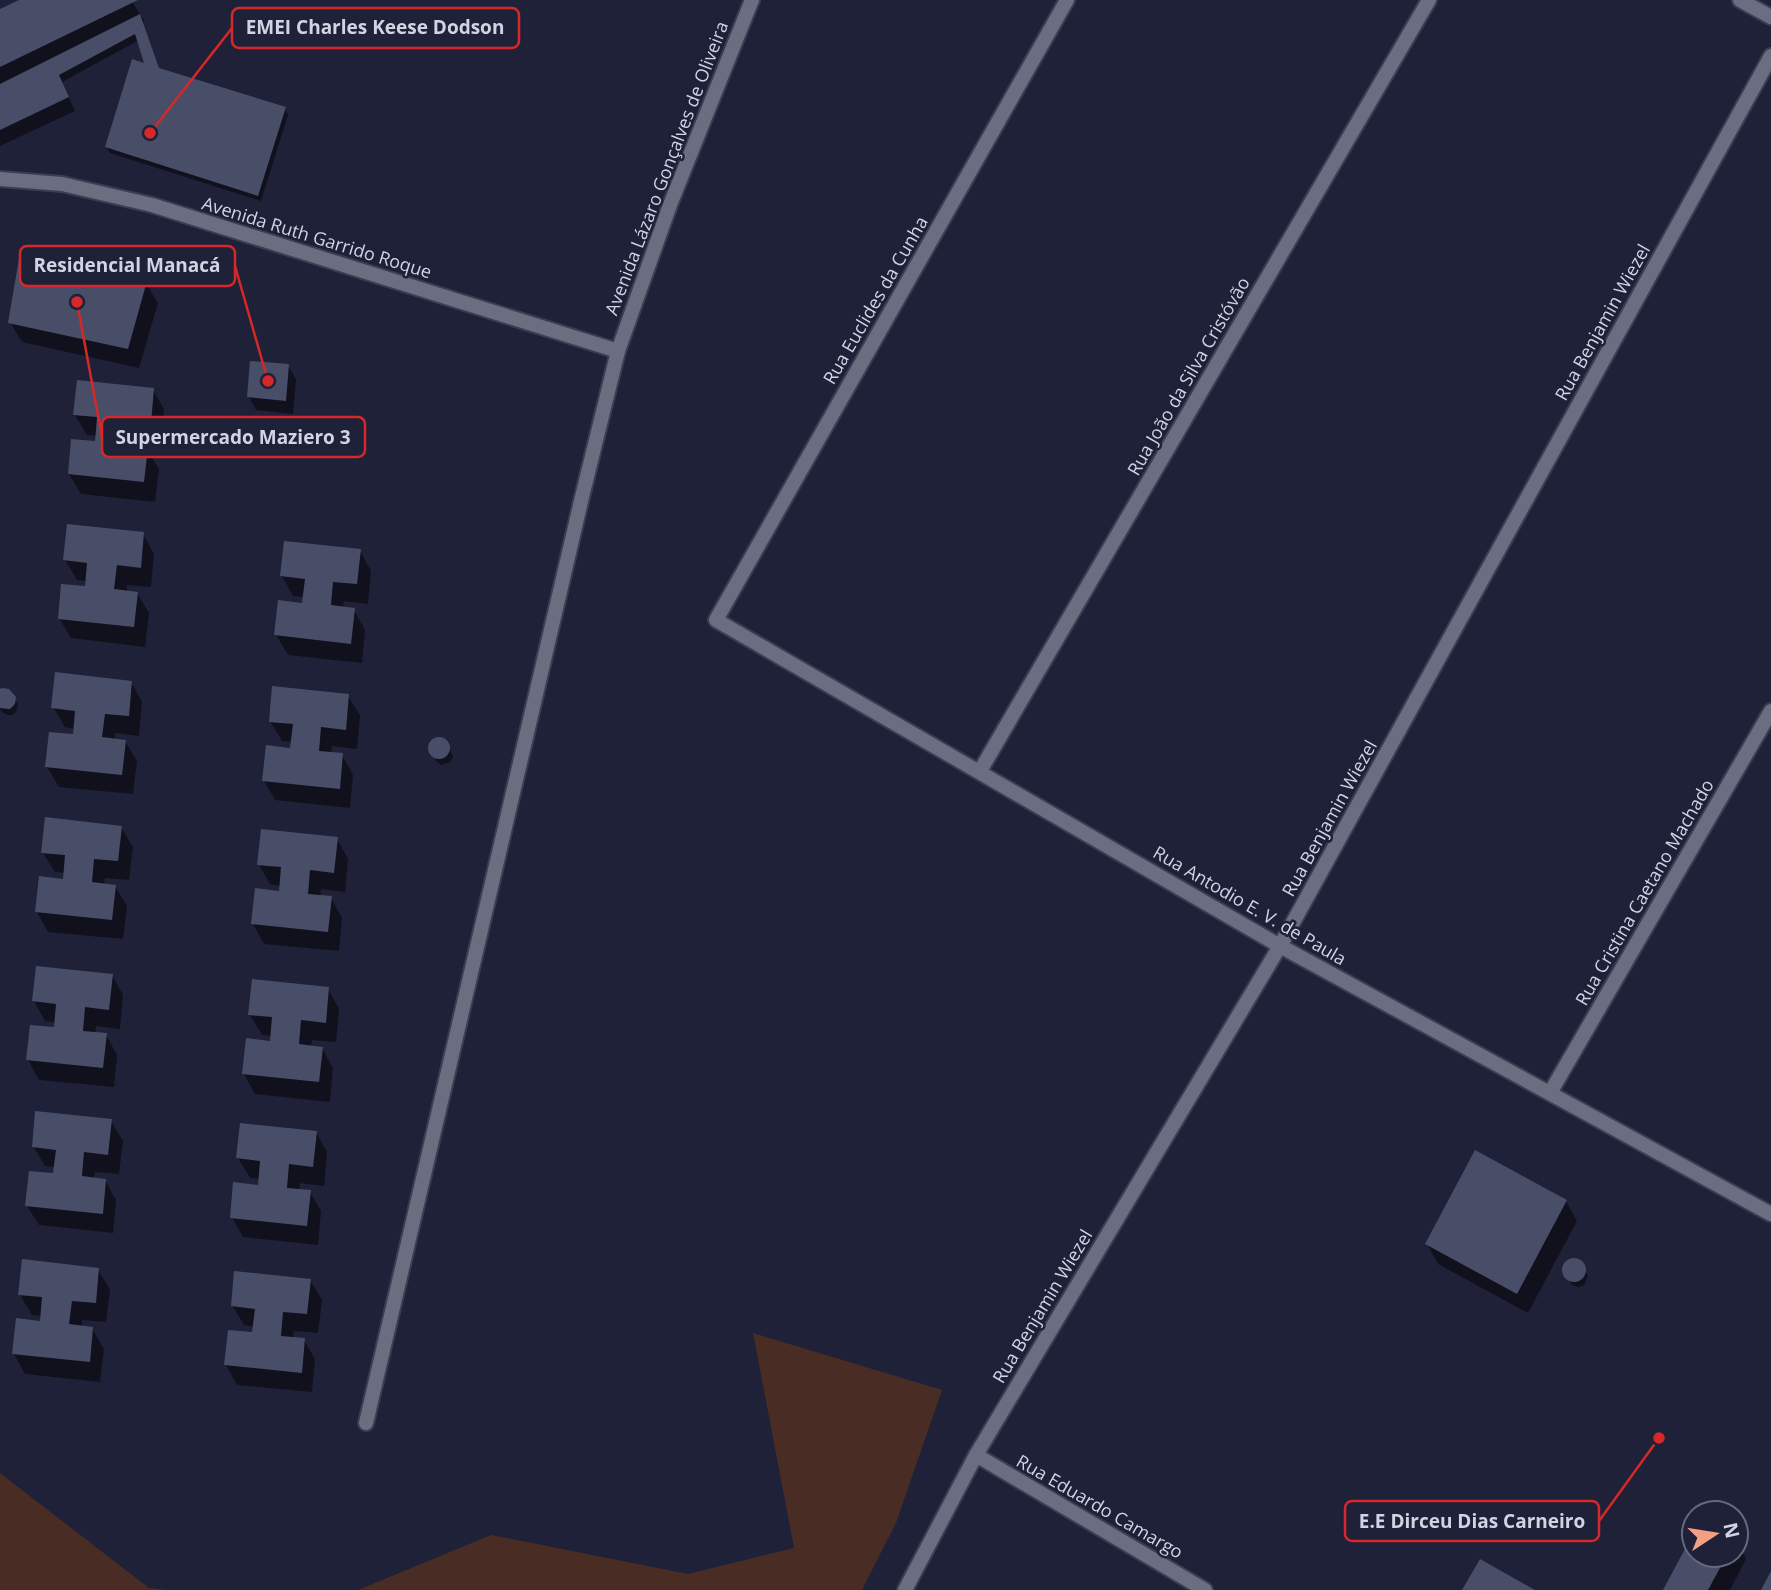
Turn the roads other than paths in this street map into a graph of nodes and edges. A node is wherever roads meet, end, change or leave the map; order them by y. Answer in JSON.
{"nodes":[{"id":1,"x":752,"y":0,"type":"edge"},
{"id":2,"x":1067,"y":0,"type":"edge"},
{"id":3,"x":1429,"y":0,"type":"edge"},
{"id":4,"x":1740,"y":0,"type":"edge"},
{"id":5,"x":1771,"y":17,"type":"edge"},
{"id":6,"x":1771,"y":56,"type":"edge"},
{"id":7,"x":0,"y":179,"type":"edge"},
{"id":8,"x":618,"y":351,"type":"junction"},
{"id":9,"x":716,"y":620,"type":"joint"},
{"id":10,"x":1771,"y":711,"type":"edge"},
{"id":11,"x":980,"y":771,"type":"junction"},
{"id":12,"x":1280,"y":946,"type":"junction"},
{"id":13,"x":1550,"y":1093,"type":"junction"},
{"id":14,"x":1771,"y":1214,"type":"edge"},
{"id":15,"x":366,"y":1423,"type":"dead end"},
{"id":16,"x":976,"y":1455,"type":"junction"},
{"id":17,"x":905,"y":1590,"type":"edge"},
{"id":18,"x":1205,"y":1590,"type":"edge"}],
"edges":[{"from":1,"to":8,"type":"street","name":"Avenida Lázaro Gonçalves de Oliveira"},
{"from":2,"to":9,"type":"street","name":"Rua Euclides da Cunha"},
{"from":3,"to":11,"type":"street","name":"Rua João da Silva Cristóvão"},
{"from":4,"to":5,"type":"street"},
{"from":6,"to":12,"type":"street","name":"Rua Benjamin Wiezel"},
{"from":7,"to":8,"type":"street","name":"Avenida Ruth Garrido Roque"},
{"from":8,"to":15,"type":"street","name":"Avenida Lázaro Gonçalves de Oliveira"},
{"from":9,"to":11,"type":"street","name":"Rua Antodio E. V. de Paula"},
{"from":10,"to":13,"type":"street","name":"Rua Cristina Caetano Machado"},
{"from":11,"to":12,"type":"street","name":"Rua Antodio E. V. de Paula"},
{"from":12,"to":13,"type":"street","name":"Rua Antodio E. V. de Paula"},
{"from":12,"to":16,"type":"street","name":"Rua Benjamin Wiezel"},
{"from":13,"to":14,"type":"street","name":"Rua Antodio E. V. de Paula"},
{"from":16,"to":17,"type":"street","name":"Rua Benjamin Wiezel"},
{"from":16,"to":18,"type":"street","name":"Rua Eduardo Camargo"}]}
